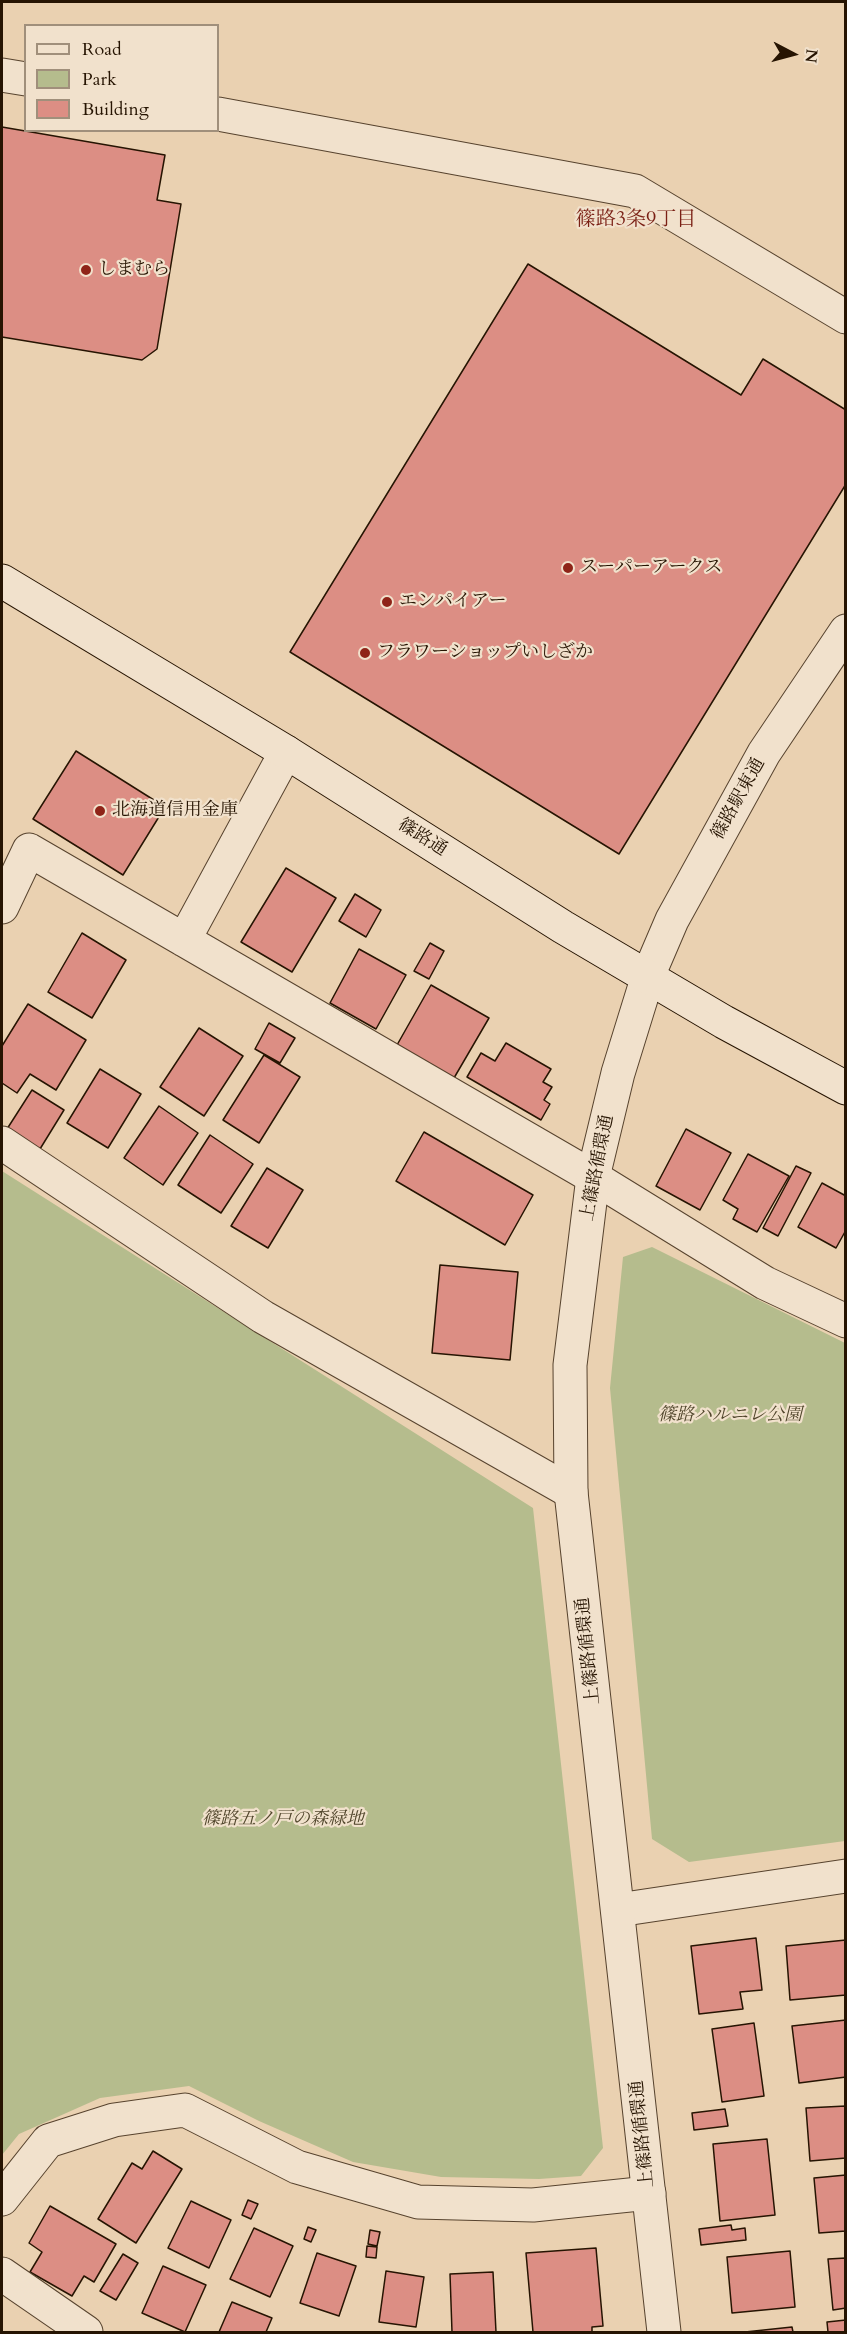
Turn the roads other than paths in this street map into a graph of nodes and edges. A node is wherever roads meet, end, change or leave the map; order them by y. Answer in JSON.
{"nodes":[{"id":1,"x":2,"y":75,"type":"edge"},
{"id":2,"x":24,"y":79,"type":"edge"},
{"id":3,"x":219,"y":114,"type":"edge"},
{"id":4,"x":846,"y":317,"type":"edge"},
{"id":5,"x":2,"y":581,"type":"edge"},
{"id":6,"x":846,"y":631,"type":"edge"},
{"id":7,"x":286,"y":752,"type":"junction"},
{"id":8,"x":2,"y":907,"type":"edge"},
{"id":9,"x":184,"y":940,"type":"junction"},
{"id":10,"x":648,"y":976,"type":"junction"},
{"id":11,"x":846,"y":1088,"type":"edge"},
{"id":12,"x":2,"y":1143,"type":"edge"},
{"id":13,"x":593,"y":1177,"type":"junction"},
{"id":14,"x":846,"y":1321,"type":"edge"},
{"id":15,"x":572,"y":1492,"type":"junction"},
{"id":16,"x":846,"y":1876,"type":"edge"},
{"id":17,"x":618,"y":1910,"type":"junction"},
{"id":18,"x":650,"y":2193,"type":"junction"},
{"id":19,"x":2,"y":2199,"type":"edge"},
{"id":20,"x":2,"y":2274,"type":"edge"},
{"id":21,"x":86,"y":2332,"type":"edge"},
{"id":22,"x":664,"y":2332,"type":"edge"}],
"edges":[{"from":1,"to":2,"type":"street"},
{"from":3,"to":4,"type":"street"},
{"from":5,"to":7,"type":"street","name":"篠路通"},
{"from":6,"to":10,"type":"street","name":"篠路駅東通"},
{"from":7,"to":9,"type":"street"},
{"from":7,"to":10,"type":"street","name":"篠路通"},
{"from":8,"to":9,"type":"street"},
{"from":9,"to":13,"type":"street"},
{"from":10,"to":11,"type":"street","name":"篠路通"},
{"from":10,"to":13,"type":"street","name":"上篠路循環通"},
{"from":12,"to":15,"type":"street"},
{"from":13,"to":14,"type":"street"},
{"from":13,"to":15,"type":"street","name":"上篠路循環通"},
{"from":15,"to":17,"type":"street","name":"上篠路循環通"},
{"from":16,"to":17,"type":"street"},
{"from":17,"to":18,"type":"street","name":"上篠路循環通"},
{"from":18,"to":19,"type":"street"},
{"from":18,"to":22,"type":"street","name":"上篠路循環通"},
{"from":20,"to":21,"type":"street"}]}
